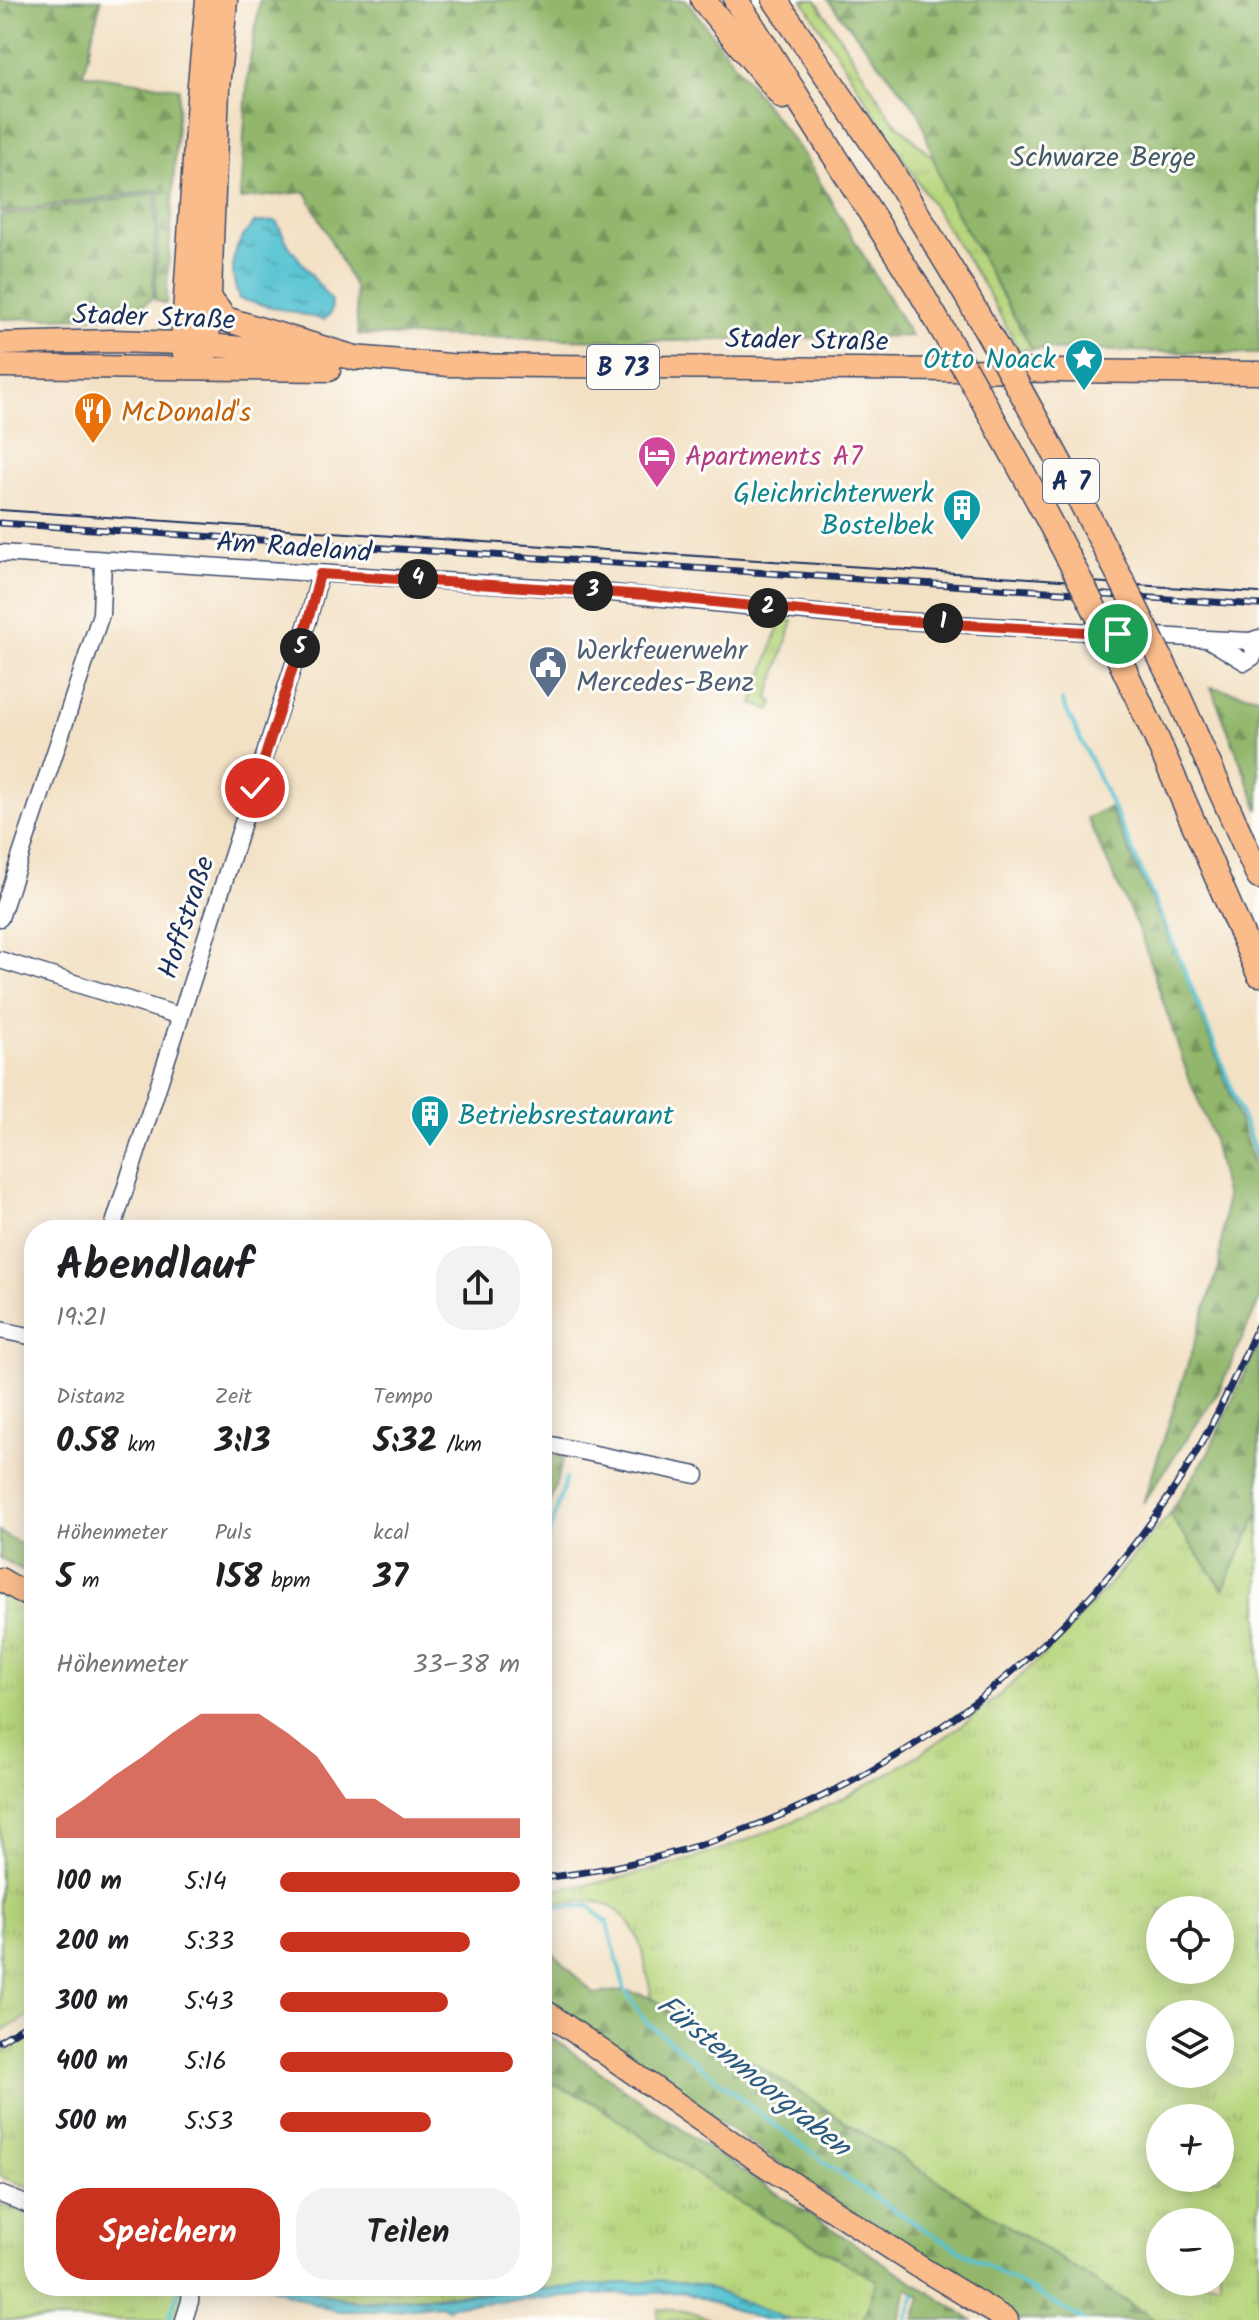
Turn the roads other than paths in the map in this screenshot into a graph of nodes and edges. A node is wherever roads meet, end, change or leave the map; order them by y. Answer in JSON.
{"nodes":[{"id":1,"x":208,"y":0,"type":"edge"},
{"id":2,"x":225,"y":0,"type":"edge"},
{"id":3,"x":703,"y":0,"type":"edge"},
{"id":4,"x":736,"y":0,"type":"edge"},
{"id":5,"x":775,"y":0,"type":"edge"},
{"id":6,"x":842,"y":165,"type":"junction"},
{"id":7,"x":209,"y":298,"type":"junction"},
{"id":8,"x":0,"y":344,"type":"edge"},
{"id":9,"x":195,"y":344,"type":"junction"},
{"id":10,"x":355,"y":358,"type":"junction"},
{"id":11,"x":450,"y":365,"type":"junction"},
{"id":12,"x":0,"y":366,"type":"edge"},
{"id":13,"x":194,"y":367,"type":"junction"},
{"id":14,"x":1259,"y":373,"type":"edge"},
{"id":15,"x":0,"y":553,"type":"edge"},
{"id":16,"x":103,"y":560,"type":"junction"},
{"id":17,"x":320,"y":574,"type":"junction"},
{"id":18,"x":1255,"y":639,"type":"edge"},
{"id":19,"x":1259,"y":877,"type":"edge"},
{"id":20,"x":0,"y":918,"type":"edge"},
{"id":21,"x":0,"y":960,"type":"edge"},
{"id":22,"x":1259,"y":974,"type":"edge"},
{"id":23,"x":180,"y":1016,"type":"junction"},
{"id":24,"x":115,"y":1220,"type":"edge"},
{"id":25,"x":0,"y":1330,"type":"edge"},
{"id":26,"x":24,"y":1335,"type":"edge"},
{"id":27,"x":552,"y":1445,"type":"edge"},
{"id":28,"x":696,"y":1475,"type":"dead end"},
{"id":29,"x":0,"y":1579,"type":"edge"},
{"id":30,"x":24,"y":1593,"type":"edge"},
{"id":31,"x":552,"y":2016,"type":"edge"},
{"id":32,"x":0,"y":2194,"type":"edge"},
{"id":33,"x":24,"y":2203,"type":"edge"},
{"id":34,"x":190,"y":2296,"type":"edge"},
{"id":35,"x":184,"y":2320,"type":"edge"},
{"id":36,"x":1007,"y":2320,"type":"edge"}],
"edges":[{"from":1,"to":9,"type":"highway"},
{"from":2,"to":7,"type":"highway"},
{"from":3,"to":6,"type":"highway"},
{"from":4,"to":6,"type":"highway","number":"A 7"},
{"from":5,"to":19,"type":"highway","number":"A 7","bridge":true},
{"from":6,"to":22,"type":"highway","number":"A 7","bridge":true},
{"from":7,"to":9,"type":"highway"},
{"from":7,"to":10,"type":"highway"},
{"from":8,"to":9,"type":"main road","name":"Stader Straße","number":"B 73"},
{"from":9,"to":10,"type":"main road","name":"Stader Straße","number":"B 73"},
{"from":9,"to":13,"type":"highway"},
{"from":10,"to":11,"type":"main road","name":"Stader Straße","number":"B 73"},
{"from":11,"to":13,"type":"main road","name":"Stader Straße","number":"B 73"},
{"from":11,"to":14,"type":"main road","name":"Stader Straße","number":"B 73"},
{"from":12,"to":13,"type":"main road","name":"Stader Straße","number":"B 73"},
{"from":15,"to":16,"type":"street","name":"Am Radeland"},
{"from":16,"to":17,"type":"street","name":"Am Radeland"},
{"from":16,"to":20,"type":"street"},
{"from":17,"to":18,"type":"street","name":"Am Radeland"},
{"from":17,"to":23,"type":"street","name":"Hoffstraße"},
{"from":21,"to":23,"type":"street"},
{"from":23,"to":24,"type":"street","name":"Hoffstraße"},
{"from":25,"to":26,"type":"street"},
{"from":27,"to":28,"type":"street"},
{"from":29,"to":30,"type":"main road"},
{"from":31,"to":36,"type":"main road"},
{"from":32,"to":33,"type":"street"},
{"from":34,"to":35,"type":"street"}]}
